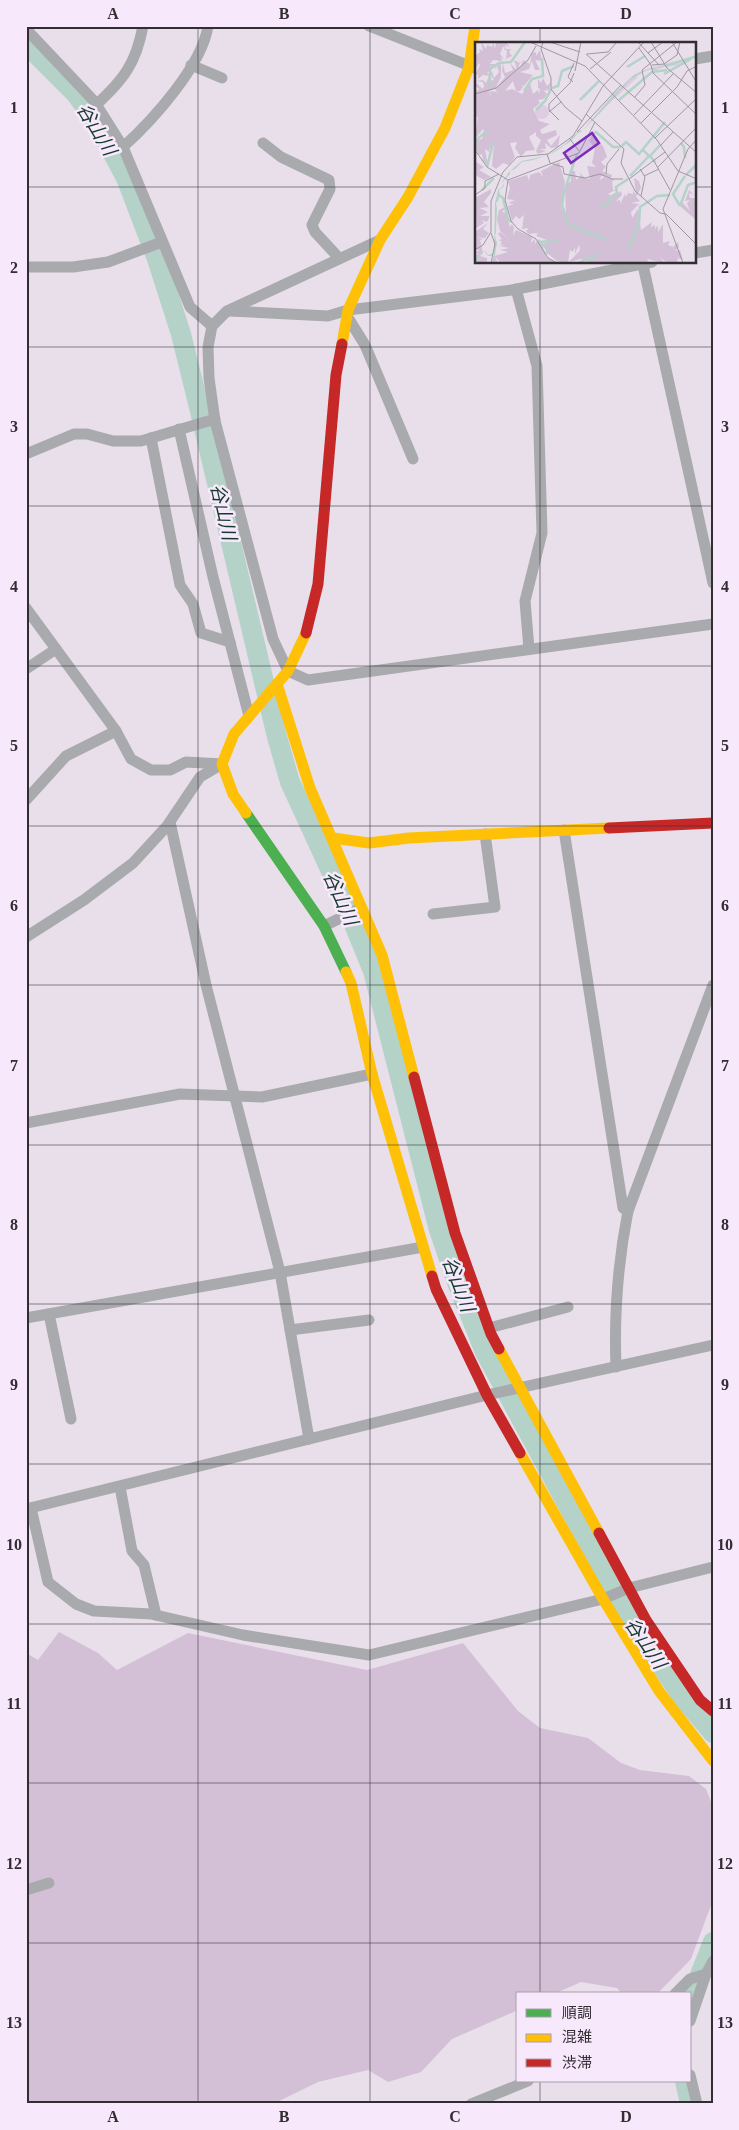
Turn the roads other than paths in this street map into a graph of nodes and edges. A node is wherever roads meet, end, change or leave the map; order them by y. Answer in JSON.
{"nodes":[{"id":1,"x":143,"y":26,"type":"edge"},
{"id":2,"x":208,"y":26,"type":"edge"},
{"id":3,"x":369,"y":26,"type":"edge"},
{"id":4,"x":475,"y":26,"type":"edge"},
{"id":5,"x":26,"y":29,"type":"edge"},
{"id":6,"x":713,"y":56,"type":"edge"},
{"id":7,"x":696,"y":59,"type":"edge"},
{"id":8,"x":191,"y":65,"type":"junction"},
{"id":9,"x":473,"y":68,"type":"edge"},
{"id":10,"x":222,"y":78,"type":"dead end"},
{"id":11,"x":96,"y":105,"type":"junction"},
{"id":12,"x":263,"y":143,"type":"dead end"},
{"id":13,"x":123,"y":147,"type":"junction"},
{"id":14,"x":380,"y":240,"type":"junction"},
{"id":15,"x":161,"y":242,"type":"junction"},
{"id":16,"x":713,"y":250,"type":"edge"},
{"id":17,"x":696,"y":253,"type":"edge"},
{"id":18,"x":339,"y":258,"type":"junction"},
{"id":19,"x":647,"y":264,"type":"edge"},
{"id":20,"x":26,"y":267,"type":"edge"},
{"id":21,"x":516,"y":289,"type":"junction"},
{"id":22,"x":227,"y":311,"type":"junction"},
{"id":23,"x":348,"y":313,"type":"junction"},
{"id":24,"x":212,"y":326,"type":"junction"},
{"id":25,"x":215,"y":419,"type":"junction"},
{"id":26,"x":179,"y":429,"type":"junction"},
{"id":27,"x":151,"y":438,"type":"junction"},
{"id":28,"x":26,"y":454,"type":"edge"},
{"id":29,"x":413,"y":459,"type":"dead end"},
{"id":30,"x":713,"y":583,"type":"edge"},
{"id":31,"x":26,"y":608,"type":"edge"},
{"id":32,"x":713,"y":624,"type":"edge"},
{"id":33,"x":230,"y":642,"type":"junction"},
{"id":34,"x":56,"y":649,"type":"junction"},
{"id":35,"x":529,"y":650,"type":"junction"},
{"id":36,"x":26,"y":669,"type":"edge"},
{"id":37,"x":288,"y":672,"type":"junction"},
{"id":38,"x":277,"y":684,"type":"junction"},
{"id":39,"x":249,"y":716,"type":"junction"},
{"id":40,"x":116,"y":731,"type":"junction"},
{"id":41,"x":222,"y":764,"type":"junction"},
{"id":42,"x":26,"y":800,"type":"edge"},
{"id":43,"x":170,"y":822,"type":"junction"},
{"id":44,"x":713,"y":823,"type":"edge"},
{"id":45,"x":564,"y":830,"type":"junction"},
{"id":46,"x":485,"y":834,"type":"junction"},
{"id":47,"x":333,"y":838,"type":"junction"},
{"id":48,"x":362,"y":908,"type":"junction"},
{"id":49,"x":434,"y":914,"type":"dead end"},
{"id":50,"x":325,"y":926,"type":"junction"},
{"id":51,"x":26,"y":937,"type":"edge"},
{"id":52,"x":713,"y":985,"type":"edge"},
{"id":53,"x":372,"y":1074,"type":"junction"},
{"id":54,"x":236,"y":1096,"type":"junction"},
{"id":55,"x":26,"y":1123,"type":"edge"},
{"id":56,"x":628,"y":1212,"type":"junction"},
{"id":57,"x":423,"y":1247,"type":"junction"},
{"id":58,"x":280,"y":1272,"type":"junction"},
{"id":59,"x":568,"y":1307,"type":"dead end"},
{"id":60,"x":50,"y":1314,"type":"junction"},
{"id":61,"x":26,"y":1318,"type":"edge"},
{"id":62,"x":369,"y":1320,"type":"dead end"},
{"id":63,"x":488,"y":1328,"type":"junction"},
{"id":64,"x":290,"y":1330,"type":"junction"},
{"id":65,"x":713,"y":1345,"type":"edge"},
{"id":66,"x":616,"y":1367,"type":"junction"},
{"id":67,"x":520,"y":1388,"type":"junction"},
{"id":68,"x":486,"y":1395,"type":"junction"},
{"id":69,"x":71,"y":1420,"type":"dead end"},
{"id":70,"x":309,"y":1440,"type":"junction"},
{"id":71,"x":120,"y":1487,"type":"junction"},
{"id":72,"x":28,"y":1509,"type":"edge"},
{"id":73,"x":713,"y":1567,"type":"edge"},
{"id":74,"x":629,"y":1588,"type":"junction"},
{"id":75,"x":603,"y":1600,"type":"junction"},
{"id":76,"x":156,"y":1615,"type":"junction"},
{"id":77,"x":713,"y":1711,"type":"edge"},
{"id":78,"x":713,"y":1761,"type":"edge"},
{"id":79,"x":49,"y":1883,"type":"dead end"},
{"id":80,"x":26,"y":1890,"type":"edge"},
{"id":81,"x":713,"y":1962,"type":"edge"},
{"id":82,"x":706,"y":1974,"type":"junction"},
{"id":83,"x":677,"y":1992,"type":"edge"},
{"id":84,"x":692,"y":2015,"type":"edge"},
{"id":85,"x":526,"y":2082,"type":"edge"},
{"id":86,"x":691,"y":2082,"type":"edge"},
{"id":87,"x":471,"y":2104,"type":"edge"},
{"id":88,"x":696,"y":2104,"type":"edge"}],
"edges":[{"from":1,"to":11,"type":"street"},
{"from":2,"to":8,"type":"street"},
{"from":3,"to":9,"type":"street"},
{"from":4,"to":9,"type":"street"},
{"from":5,"to":11,"type":"street"},
{"from":6,"to":7,"type":"street"},
{"from":8,"to":10,"type":"street"},
{"from":8,"to":13,"type":"street"},
{"from":9,"to":14,"type":"street"},
{"from":11,"to":13,"type":"street"},
{"from":12,"to":18,"type":"street"},
{"from":13,"to":15,"type":"street"},
{"from":14,"to":18,"type":"street"},
{"from":14,"to":23,"type":"street"},
{"from":15,"to":20,"type":"street"},
{"from":15,"to":24,"type":"street"},
{"from":16,"to":17,"type":"street"},
{"from":18,"to":22,"type":"street"},
{"from":19,"to":21,"type":"street"},
{"from":19,"to":30,"type":"street"},
{"from":21,"to":23,"type":"street"},
{"from":21,"to":35,"type":"street"},
{"from":22,"to":23,"type":"street"},
{"from":22,"to":24,"type":"street"},
{"from":23,"to":29,"type":"street"},
{"from":23,"to":37,"type":"street"},
{"from":24,"to":25,"type":"street"},
{"from":25,"to":26,"type":"street"},
{"from":25,"to":37,"type":"street"},
{"from":26,"to":27,"type":"street"},
{"from":26,"to":33,"type":"street"},
{"from":27,"to":28,"type":"street"},
{"from":27,"to":33,"type":"street"},
{"from":31,"to":34,"type":"street"},
{"from":32,"to":35,"type":"street"},
{"from":33,"to":39,"type":"street"},
{"from":34,"to":36,"type":"street"},
{"from":34,"to":40,"type":"street"},
{"from":35,"to":37,"type":"street"},
{"from":37,"to":38,"type":"street"},
{"from":38,"to":39,"type":"street"},
{"from":38,"to":47,"type":"street"},
{"from":39,"to":41,"type":"street"},
{"from":40,"to":41,"type":"street"},
{"from":40,"to":42,"type":"street"},
{"from":41,"to":43,"type":"street"},
{"from":41,"to":50,"type":"street"},
{"from":43,"to":51,"type":"street"},
{"from":43,"to":54,"type":"street"},
{"from":44,"to":45,"type":"street"},
{"from":45,"to":46,"type":"street"},
{"from":45,"to":56,"type":"street"},
{"from":46,"to":47,"type":"street"},
{"from":46,"to":49,"type":"street"},
{"from":47,"to":48,"type":"street"},
{"from":48,"to":50,"type":"street"},
{"from":48,"to":63,"type":"street"},
{"from":50,"to":53,"type":"street"},
{"from":52,"to":56,"type":"street"},
{"from":53,"to":54,"type":"street"},
{"from":53,"to":57,"type":"street"},
{"from":54,"to":55,"type":"street"},
{"from":54,"to":58,"type":"street"},
{"from":56,"to":66,"type":"street"},
{"from":57,"to":58,"type":"street"},
{"from":57,"to":68,"type":"street"},
{"from":58,"to":60,"type":"street"},
{"from":58,"to":64,"type":"street"},
{"from":59,"to":63,"type":"street"},
{"from":60,"to":61,"type":"street"},
{"from":60,"to":69,"type":"street"},
{"from":62,"to":64,"type":"street"},
{"from":63,"to":67,"type":"street"},
{"from":64,"to":70,"type":"street"},
{"from":65,"to":66,"type":"street"},
{"from":66,"to":67,"type":"street"},
{"from":67,"to":68,"type":"street"},
{"from":67,"to":74,"type":"street"},
{"from":68,"to":70,"type":"street"},
{"from":68,"to":75,"type":"street"},
{"from":70,"to":71,"type":"street"},
{"from":71,"to":72,"type":"street"},
{"from":71,"to":76,"type":"street"},
{"from":72,"to":76,"type":"street"},
{"from":73,"to":74,"type":"street"},
{"from":74,"to":75,"type":"street"},
{"from":74,"to":77,"type":"street"},
{"from":75,"to":76,"type":"street"},
{"from":75,"to":78,"type":"street"},
{"from":79,"to":80,"type":"street"},
{"from":81,"to":82,"type":"street"},
{"from":82,"to":83,"type":"street"},
{"from":82,"to":84,"type":"street"},
{"from":85,"to":87,"type":"street"},
{"from":86,"to":88,"type":"street"}]}
